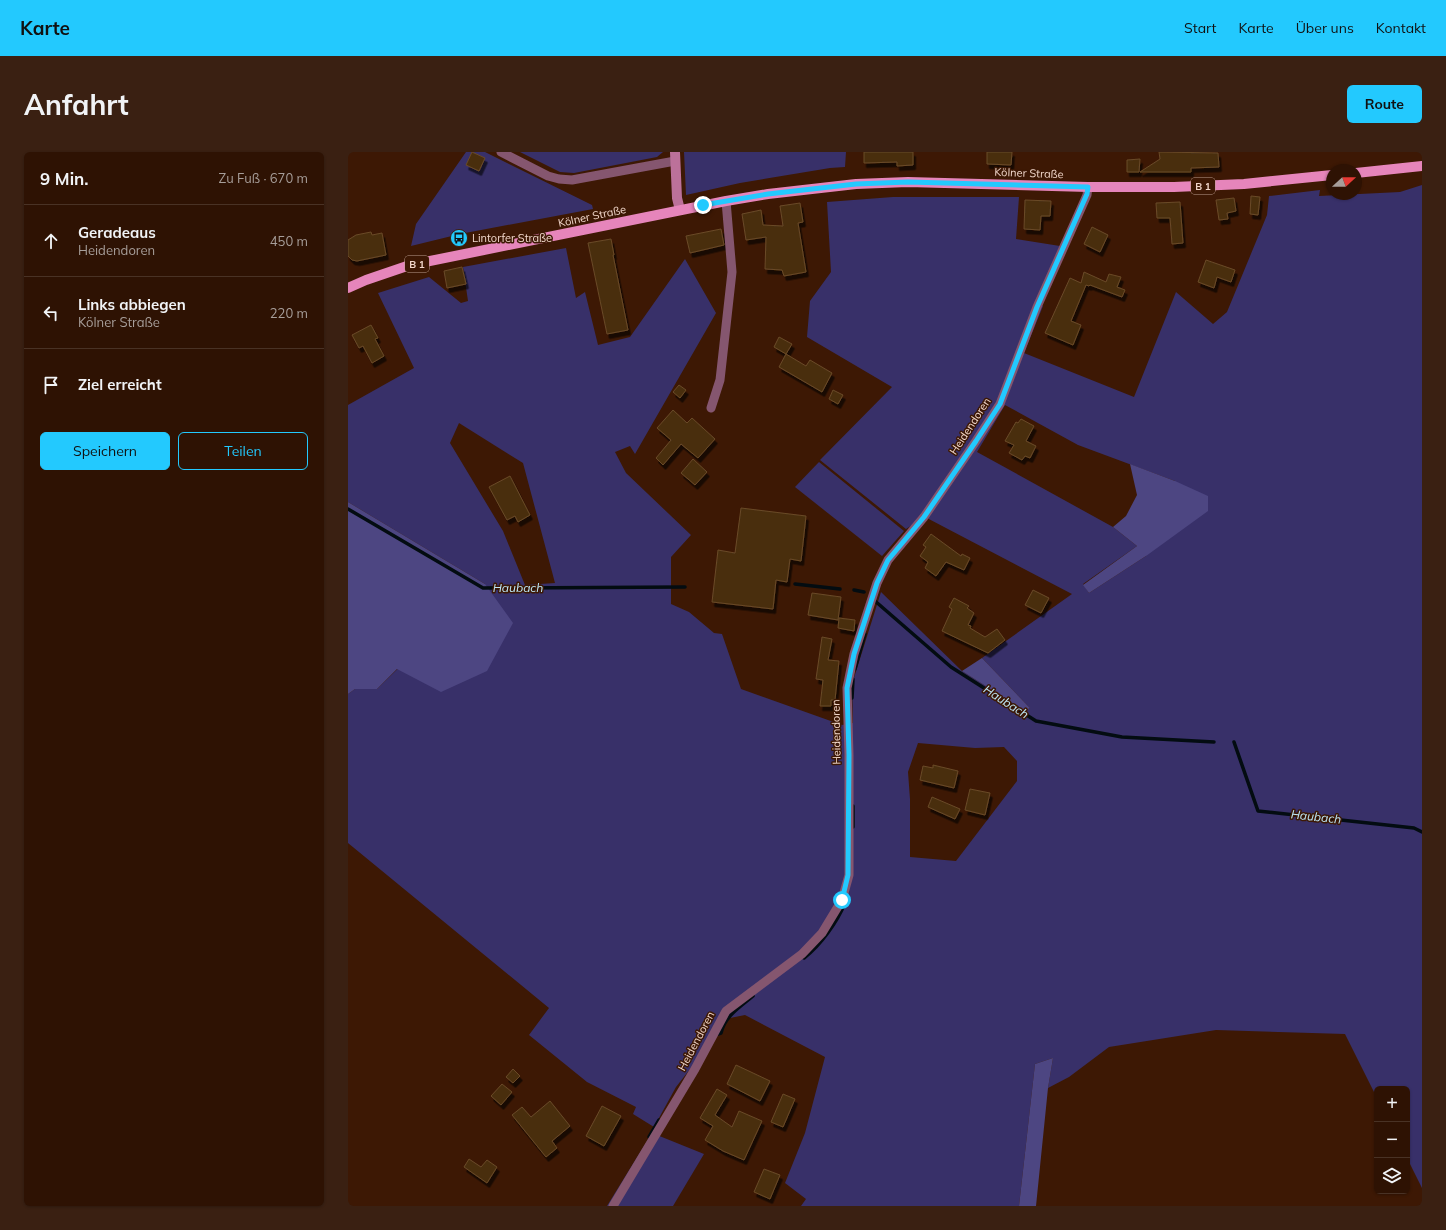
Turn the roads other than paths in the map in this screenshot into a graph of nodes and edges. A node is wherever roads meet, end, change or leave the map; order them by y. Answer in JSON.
{"nodes":[{"id":1,"x":501,"y":152,"type":"edge"},
{"id":2,"x":675,"y":157,"type":"edge"},
{"id":3,"x":1422,"y":166,"type":"edge"},
{"id":4,"x":1362,"y":172,"type":"edge"},
{"id":5,"x":1326,"y":176,"type":"edge"},
{"id":6,"x":1088,"y":187,"type":"junction"},
{"id":7,"x":726,"y":200,"type":"junction"},
{"id":8,"x":680,"y":210,"type":"junction"},
{"id":9,"x":348,"y":288,"type":"edge"},
{"id":10,"x":710,"y":408,"type":"dead end"},
{"id":11,"x":613,"y":1206,"type":"edge"}],
"edges":[{"from":1,"to":2,"type":"street"},
{"from":2,"to":8,"type":"street"},
{"from":3,"to":4,"type":"main road"},
{"from":5,"to":6,"type":"main road","name":"Kölner Straße","number":"B 1"},
{"from":6,"to":7,"type":"main road","name":"Kölner Straße","number":"B 1"},
{"from":6,"to":11,"type":"street","name":"Heidendoren"},
{"from":7,"to":8,"type":"main road","name":"Kölner Straße","number":"B 1"},
{"from":7,"to":10,"type":"street"},
{"from":8,"to":9,"type":"main road","name":"Kölner Straße","number":"B 1"}]}
